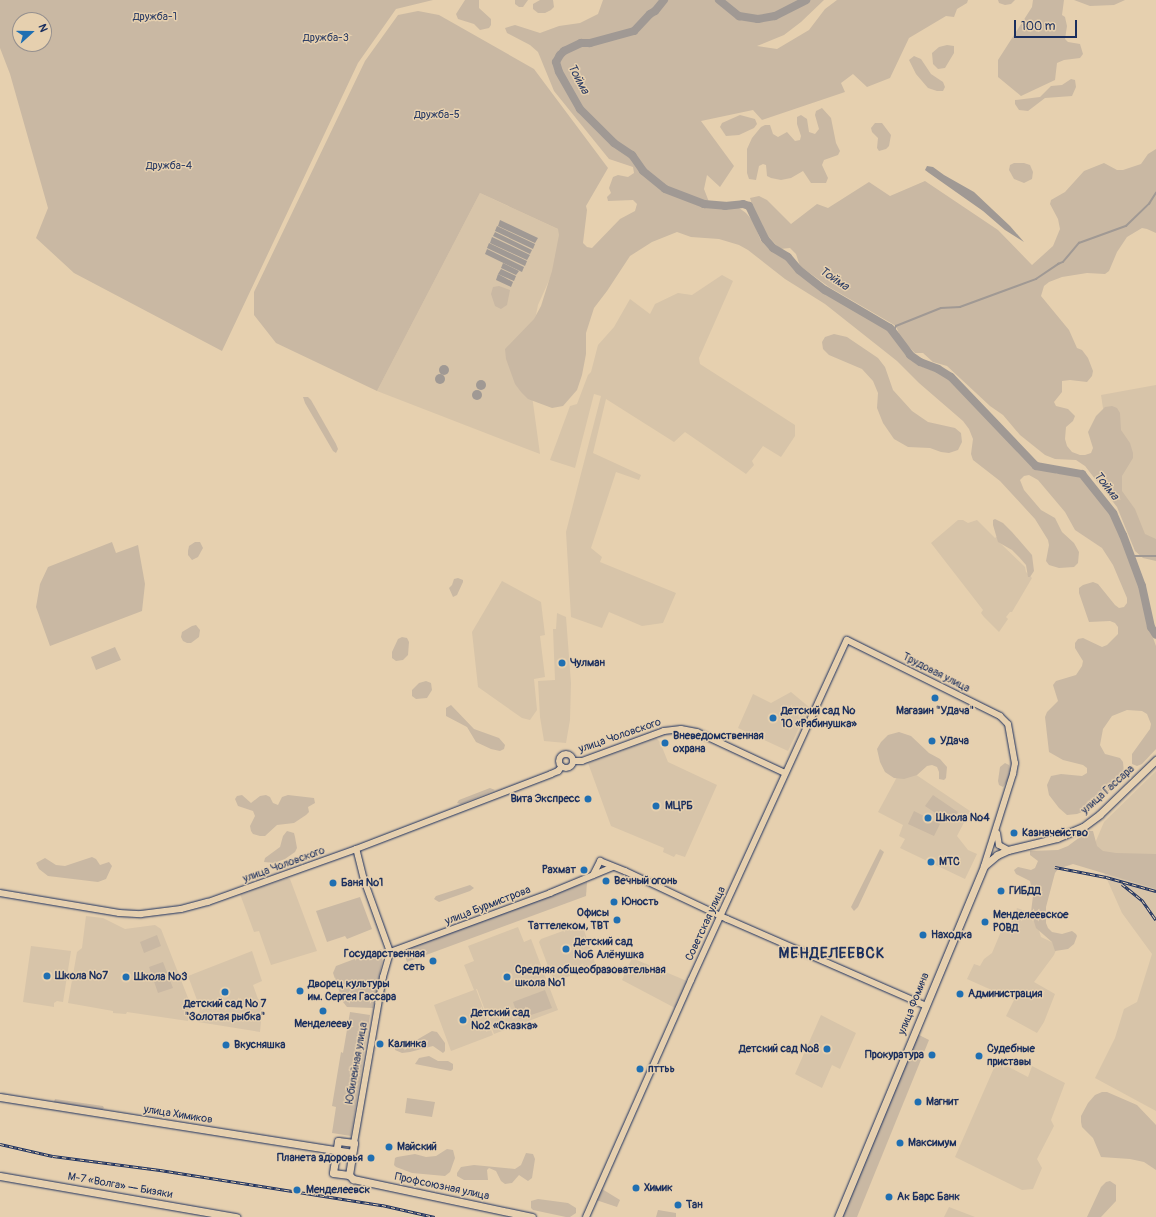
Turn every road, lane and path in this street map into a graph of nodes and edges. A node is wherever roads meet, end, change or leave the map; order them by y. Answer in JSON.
{"nodes":[{"id":1,"x":847,"y":640,"type":"joint"},
{"id":2,"x":1156,"y":760,"type":"edge"},
{"id":3,"x":573,"y":761,"type":"junction"},
{"id":4,"x":562,"y":766,"type":"junction"},
{"id":5,"x":785,"y":774,"type":"junction"},
{"id":6,"x":996,"y":830,"type":"junction"},
{"id":7,"x":356,"y":849,"type":"junction"},
{"id":8,"x":1008,"y":850,"type":"junction"},
{"id":9,"x":984,"y":866,"type":"junction"},
{"id":10,"x":613,"y":867,"type":"junction"},
{"id":11,"x":592,"y":875,"type":"junction"},
{"id":12,"x":0,"y":893,"type":"edge"},
{"id":13,"x":720,"y":916,"type":"junction"},
{"id":14,"x":390,"y":952,"type":"junction"},
{"id":15,"x":926,"y":1006,"type":"junction"},
{"id":16,"x":0,"y":1097,"type":"edge"},
{"id":17,"x":354,"y":1144,"type":"junction"},
{"id":18,"x":337,"y":1151,"type":"junction"},
{"id":19,"x":352,"y":1153,"type":"junction"},
{"id":20,"x":349,"y":1175,"type":"junction"},
{"id":21,"x":0,"y":1176,"type":"edge"},
{"id":22,"x":236,"y":1217,"type":"edge"},
{"id":23,"x":532,"y":1217,"type":"edge"},
{"id":24,"x":586,"y":1217,"type":"edge"},
{"id":25,"x":838,"y":1217,"type":"edge"}],
"edges":[{"from":1,"to":5,"type":"street","name":"Советская улица"},
{"from":1,"to":6,"type":"street","name":"Трудовая улица"},
{"from":2,"to":8,"type":"main road","name":"улица Гассара"},
{"from":3,"to":4,"type":"street"},
{"from":3,"to":4,"type":"street"},
{"from":3,"to":5,"type":"street","name":"улица Чоловского"},
{"from":4,"to":7,"type":"street","name":"улица Чоловского"},
{"from":5,"to":13,"type":"street","name":"Советская улица"},
{"from":6,"to":8,"type":"street"},
{"from":6,"to":9,"type":"street"},
{"from":7,"to":12,"type":"street","name":"улица Чоловского"},
{"from":7,"to":14,"type":"street"},
{"from":8,"to":9,"type":"main road","name":"улица Гассара"},
{"from":9,"to":15,"type":"main road","name":"улица Фомина"},
{"from":10,"to":11,"type":"street","name":"улица Бурмистрова"},
{"from":10,"to":11,"type":"street"},
{"from":10,"to":13,"type":"street"},
{"from":11,"to":14,"type":"street","name":"улица Бурмистрова"},
{"from":13,"to":15,"type":"street"},
{"from":13,"to":24,"type":"street","name":"Советская улица"},
{"from":14,"to":17,"type":"street","name":"Юбилейная улица"},
{"from":15,"to":25,"type":"main road","name":"улица Фомина"},
{"from":16,"to":18,"type":"main road","name":"улица Химиков"},
{"from":17,"to":18,"type":"main road"},
{"from":17,"to":19,"type":"main road"},
{"from":18,"to":19,"type":"main road","name":"улица Химиков"},
{"from":18,"to":20,"type":"main road","name":"Профсоюзная улица"},
{"from":19,"to":20,"type":"main road"},
{"from":20,"to":23,"type":"main road","name":"Профсоюзная улица"},
{"from":21,"to":22,"type":"main road","name":"М-7 «Волга» — Бизяки"}]}
